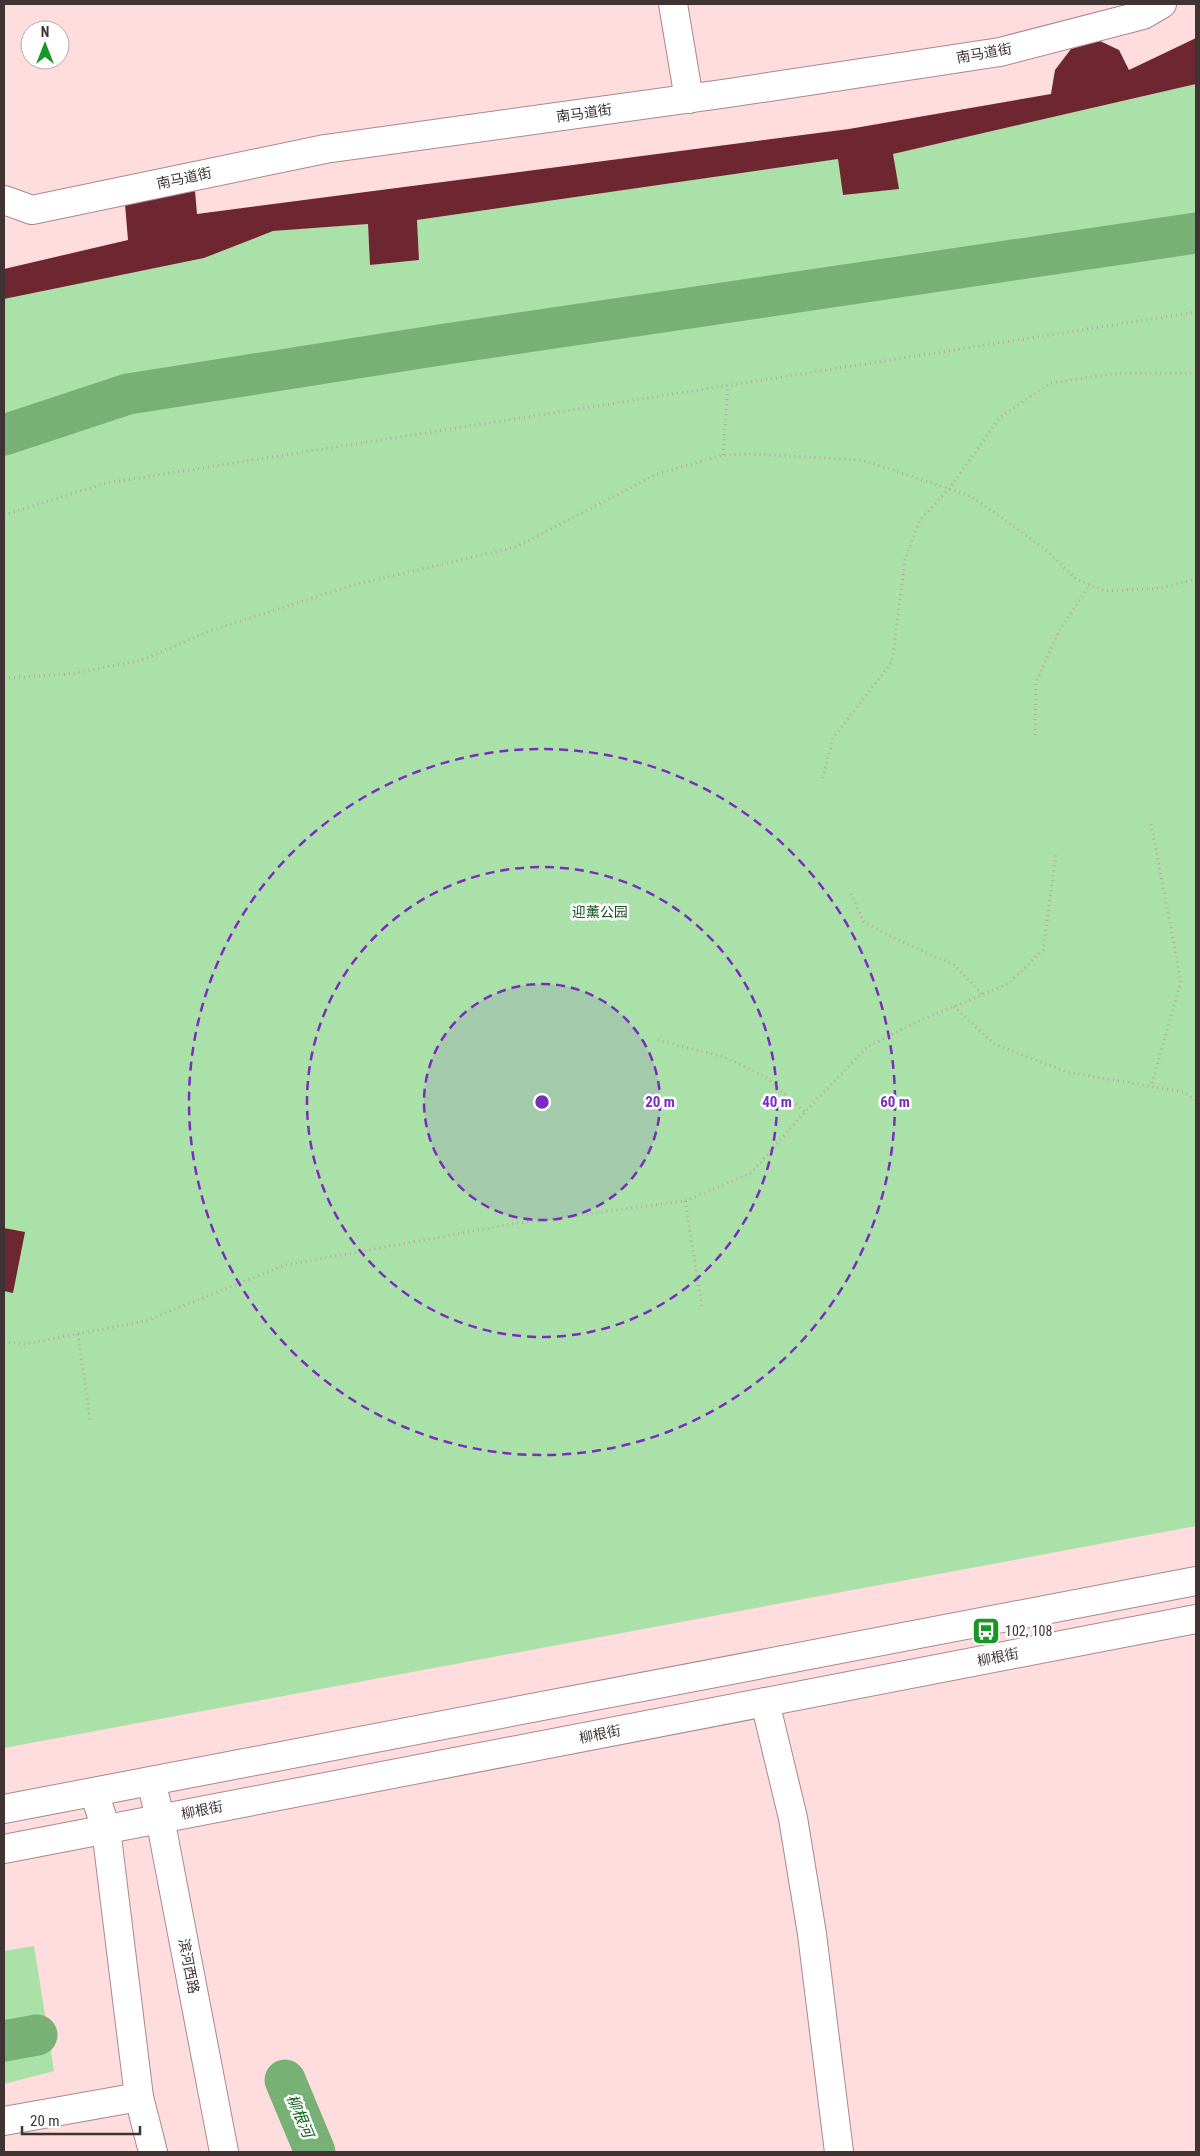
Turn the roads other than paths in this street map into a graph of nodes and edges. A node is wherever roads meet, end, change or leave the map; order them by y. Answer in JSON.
{"nodes":[{"id":1,"x":673,"y":4,"type":"edge"},
{"id":2,"x":1162,"y":4,"type":"edge"},
{"id":3,"x":689,"y":99,"type":"junction"},
{"id":4,"x":4,"y":200,"type":"edge"},
{"id":5,"x":1196,"y":1581,"type":"edge"},
{"id":6,"x":1196,"y":1619,"type":"edge"},
{"id":7,"x":764,"y":1702,"type":"junction"},
{"id":8,"x":150,"y":1781,"type":"junction"},
{"id":9,"x":94,"y":1792,"type":"junction"},
{"id":10,"x":4,"y":1809,"type":"edge"},
{"id":11,"x":160,"y":1818,"type":"junction"},
{"id":12,"x":106,"y":1829,"type":"junction"},
{"id":13,"x":4,"y":1849,"type":"edge"},
{"id":14,"x":139,"y":2097,"type":"junction"},
{"id":15,"x":4,"y":2121,"type":"edge"},
{"id":16,"x":153,"y":2152,"type":"edge"},
{"id":17,"x":224,"y":2152,"type":"edge"},
{"id":18,"x":840,"y":2152,"type":"edge"}],
"edges":[{"from":1,"to":3,"type":"street"},
{"from":2,"to":3,"type":"street","name":"南马道街"},
{"from":3,"to":4,"type":"street","name":"南马道街"},
{"from":5,"to":8,"type":"street"},
{"from":6,"to":7,"type":"street","name":"柳根街"},
{"from":7,"to":11,"type":"street","name":"柳根街"},
{"from":7,"to":18,"type":"street"},
{"from":8,"to":9,"type":"street"},
{"from":8,"to":11,"type":"street","name":"滨河西路"},
{"from":9,"to":10,"type":"street"},
{"from":9,"to":12,"type":"street"},
{"from":11,"to":12,"type":"street","name":"柳根街"},
{"from":11,"to":17,"type":"street","name":"滨河西路"},
{"from":12,"to":13,"type":"street","name":"柳根街"},
{"from":12,"to":14,"type":"street"},
{"from":14,"to":15,"type":"street"},
{"from":14,"to":16,"type":"street"}]}
